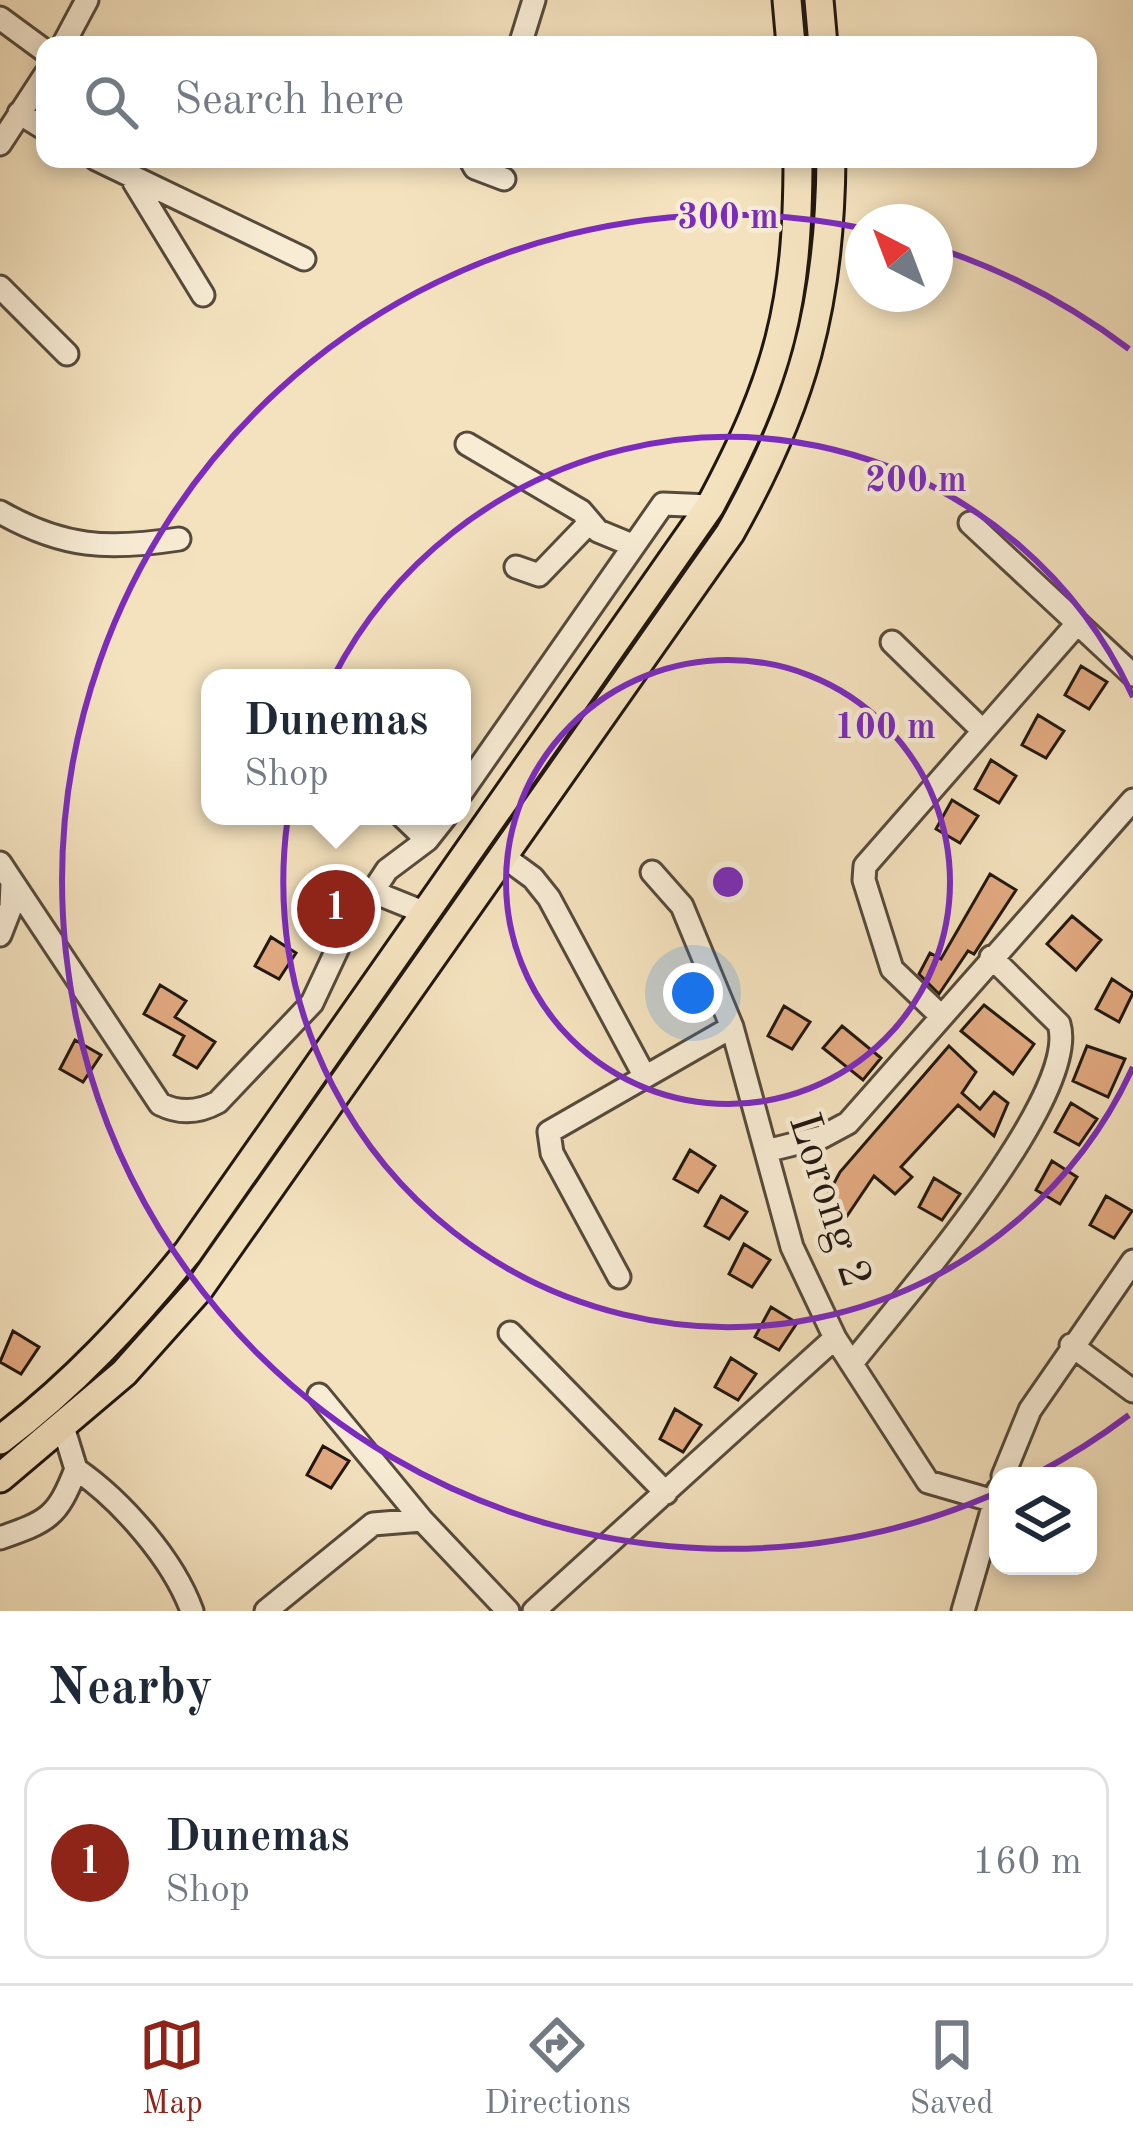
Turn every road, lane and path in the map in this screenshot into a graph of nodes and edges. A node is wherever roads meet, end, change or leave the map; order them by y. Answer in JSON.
{"nodes":[{"id":1,"x":534,"y":0,"type":"edge"},
{"id":2,"x":787,"y":0,"type":"edge"},
{"id":3,"x":819,"y":0,"type":"edge"},
{"id":4,"x":79,"y":4,"type":"edge"},
{"id":5,"x":0,"y":18,"type":"edge"},
{"id":6,"x":67,"y":36,"type":"edge"},
{"id":7,"x":523,"y":36,"type":"edge"},
{"id":8,"x":790,"y":36,"type":"edge"},
{"id":9,"x":822,"y":36,"type":"edge"},
{"id":10,"x":36,"y":44,"type":"edge"},
{"id":11,"x":36,"y":88,"type":"edge"},
{"id":12,"x":19,"y":113,"type":"junction"},
{"id":13,"x":36,"y":123,"type":"edge"},
{"id":14,"x":0,"y":144,"type":"edge"},
{"id":15,"x":112,"y":168,"type":"edge"},
{"id":16,"x":476,"y":168,"type":"edge"},
{"id":17,"x":798,"y":168,"type":"edge"},
{"id":18,"x":830,"y":168,"type":"edge"},
{"id":19,"x":503,"y":179,"type":"dead end"},
{"id":20,"x":134,"y":181,"type":"junction"},
{"id":21,"x":304,"y":259,"type":"dead end"},
{"id":22,"x":0,"y":287,"type":"edge"},
{"id":23,"x":203,"y":295,"type":"dead end"},
{"id":24,"x":67,"y":354,"type":"dead end"},
{"id":25,"x":467,"y":444,"type":"dead end"},
{"id":26,"x":710,"y":506,"type":"junction"},
{"id":27,"x":0,"y":512,"type":"edge"},
{"id":28,"x":590,"y":522,"type":"junction"},
{"id":29,"x":970,"y":523,"type":"dead end"},
{"id":30,"x":179,"y":539,"type":"dead end"},
{"id":31,"x":632,"y":545,"type":"junction"},
{"id":32,"x":516,"y":567,"type":"dead end"},
{"id":33,"x":1076,"y":625,"type":"junction"},
{"id":34,"x":892,"y":642,"type":"dead end"},
{"id":35,"x":1133,"y":675,"type":"edge"},
{"id":36,"x":982,"y":730,"type":"junction"},
{"id":37,"x":471,"y":779,"type":"edge"},
{"id":38,"x":1133,"y":800,"type":"edge"},
{"id":39,"x":411,"y":825,"type":"edge"},
{"id":40,"x":439,"y":825,"type":"edge"},
{"id":41,"x":427,"y":840,"type":"junction"},
{"id":42,"x":502,"y":856,"type":"junction"},
{"id":43,"x":652,"y":872,"type":"dead end"},
{"id":44,"x":6,"y":873,"type":"edge"},
{"id":45,"x":371,"y":891,"type":"junction"},
{"id":46,"x":423,"y":912,"type":"junction"},
{"id":47,"x":0,"y":935,"type":"edge"},
{"id":48,"x":991,"y":957,"type":"junction"},
{"id":49,"x":941,"y":1016,"type":"junction"},
{"id":50,"x":732,"y":1027,"type":"junction"},
{"id":51,"x":644,"y":1075,"type":"junction"},
{"id":52,"x":770,"y":1150,"type":"junction"},
{"id":53,"x":1133,"y":1261,"type":"edge"},
{"id":54,"x":619,"y":1277,"type":"dead end"},
{"id":55,"x":510,"y":1333,"type":"dead end"},
{"id":56,"x":835,"y":1338,"type":"junction"},
{"id":57,"x":1071,"y":1346,"type":"junction"},
{"id":58,"x":853,"y":1362,"type":"junction"},
{"id":59,"x":1133,"y":1391,"type":"edge"},
{"id":60,"x":319,"y":1395,"type":"dead end"},
{"id":61,"x":64,"y":1430,"type":"junction"},
{"id":62,"x":0,"y":1440,"type":"edge"},
{"id":63,"x":1008,"y":1467,"type":"edge"},
{"id":64,"x":76,"y":1469,"type":"junction"},
{"id":65,"x":0,"y":1478,"type":"edge"},
{"id":66,"x":666,"y":1493,"type":"junction"},
{"id":67,"x":989,"y":1494,"type":"edge"},
{"id":68,"x":422,"y":1520,"type":"junction"},
{"id":69,"x":989,"y":1520,"type":"edge"},
{"id":70,"x":0,"y":1538,"type":"edge"},
{"id":71,"x":192,"y":1611,"type":"edge"},
{"id":72,"x":266,"y":1611,"type":"edge"},
{"id":73,"x":508,"y":1611,"type":"edge"},
{"id":74,"x":534,"y":1611,"type":"edge"},
{"id":75,"x":963,"y":1611,"type":"edge"}],
"edges":[{"from":1,"to":7,"type":"street"},
{"from":2,"to":8,"type":"main road"},
{"from":3,"to":9,"type":"main road"},
{"from":4,"to":6,"type":"street"},
{"from":5,"to":10,"type":"street"},
{"from":11,"to":12,"type":"street"},
{"from":12,"to":13,"type":"street"},
{"from":12,"to":14,"type":"street"},
{"from":15,"to":20,"type":"street"},
{"from":16,"to":19,"type":"street"},
{"from":17,"to":26,"type":"main road"},
{"from":18,"to":42,"type":"main road"},
{"from":20,"to":21,"type":"street"},
{"from":20,"to":23,"type":"street"},
{"from":22,"to":24,"type":"street"},
{"from":25,"to":28,"type":"street"},
{"from":26,"to":31,"type":"street"},
{"from":26,"to":46,"type":"main road"},
{"from":27,"to":30,"type":"street"},
{"from":28,"to":31,"type":"street"},
{"from":28,"to":32,"type":"street"},
{"from":29,"to":33,"type":"street"},
{"from":31,"to":37,"type":"street"},
{"from":33,"to":35,"type":"street"},
{"from":33,"to":36,"type":"street"},
{"from":34,"to":36,"type":"street"},
{"from":36,"to":49,"type":"street"},
{"from":38,"to":48,"type":"street"},
{"from":39,"to":41,"type":"street"},
{"from":40,"to":41,"type":"street"},
{"from":41,"to":45,"type":"street"},
{"from":42,"to":51,"type":"street"},
{"from":42,"to":61,"type":"main road"},
{"from":43,"to":50,"type":"street","name":"Lorong 2"},
{"from":44,"to":45,"type":"street"},
{"from":44,"to":47,"type":"street"},
{"from":45,"to":46,"type":"street"},
{"from":46,"to":62,"type":"main road"},
{"from":48,"to":49,"type":"street"},
{"from":48,"to":58,"type":"street"},
{"from":49,"to":52,"type":"street"},
{"from":50,"to":51,"type":"street"},
{"from":50,"to":52,"type":"street","name":"Lorong 2"},
{"from":51,"to":54,"type":"street"},
{"from":52,"to":56,"type":"street","name":"Lorong 2"},
{"from":53,"to":57,"type":"street"},
{"from":55,"to":66,"type":"street"},
{"from":56,"to":58,"type":"street","name":"Lorong 2"},
{"from":56,"to":66,"type":"street"},
{"from":57,"to":59,"type":"street"},
{"from":57,"to":63,"type":"street"},
{"from":58,"to":67,"type":"street","name":"Lorong 2"},
{"from":60,"to":68,"type":"street"},
{"from":61,"to":64,"type":"street"},
{"from":61,"to":65,"type":"main road"},
{"from":64,"to":70,"type":"street"},
{"from":64,"to":71,"type":"street"},
{"from":66,"to":74,"type":"street"},
{"from":68,"to":72,"type":"street"},
{"from":68,"to":73,"type":"street"},
{"from":69,"to":75,"type":"street"}]}
